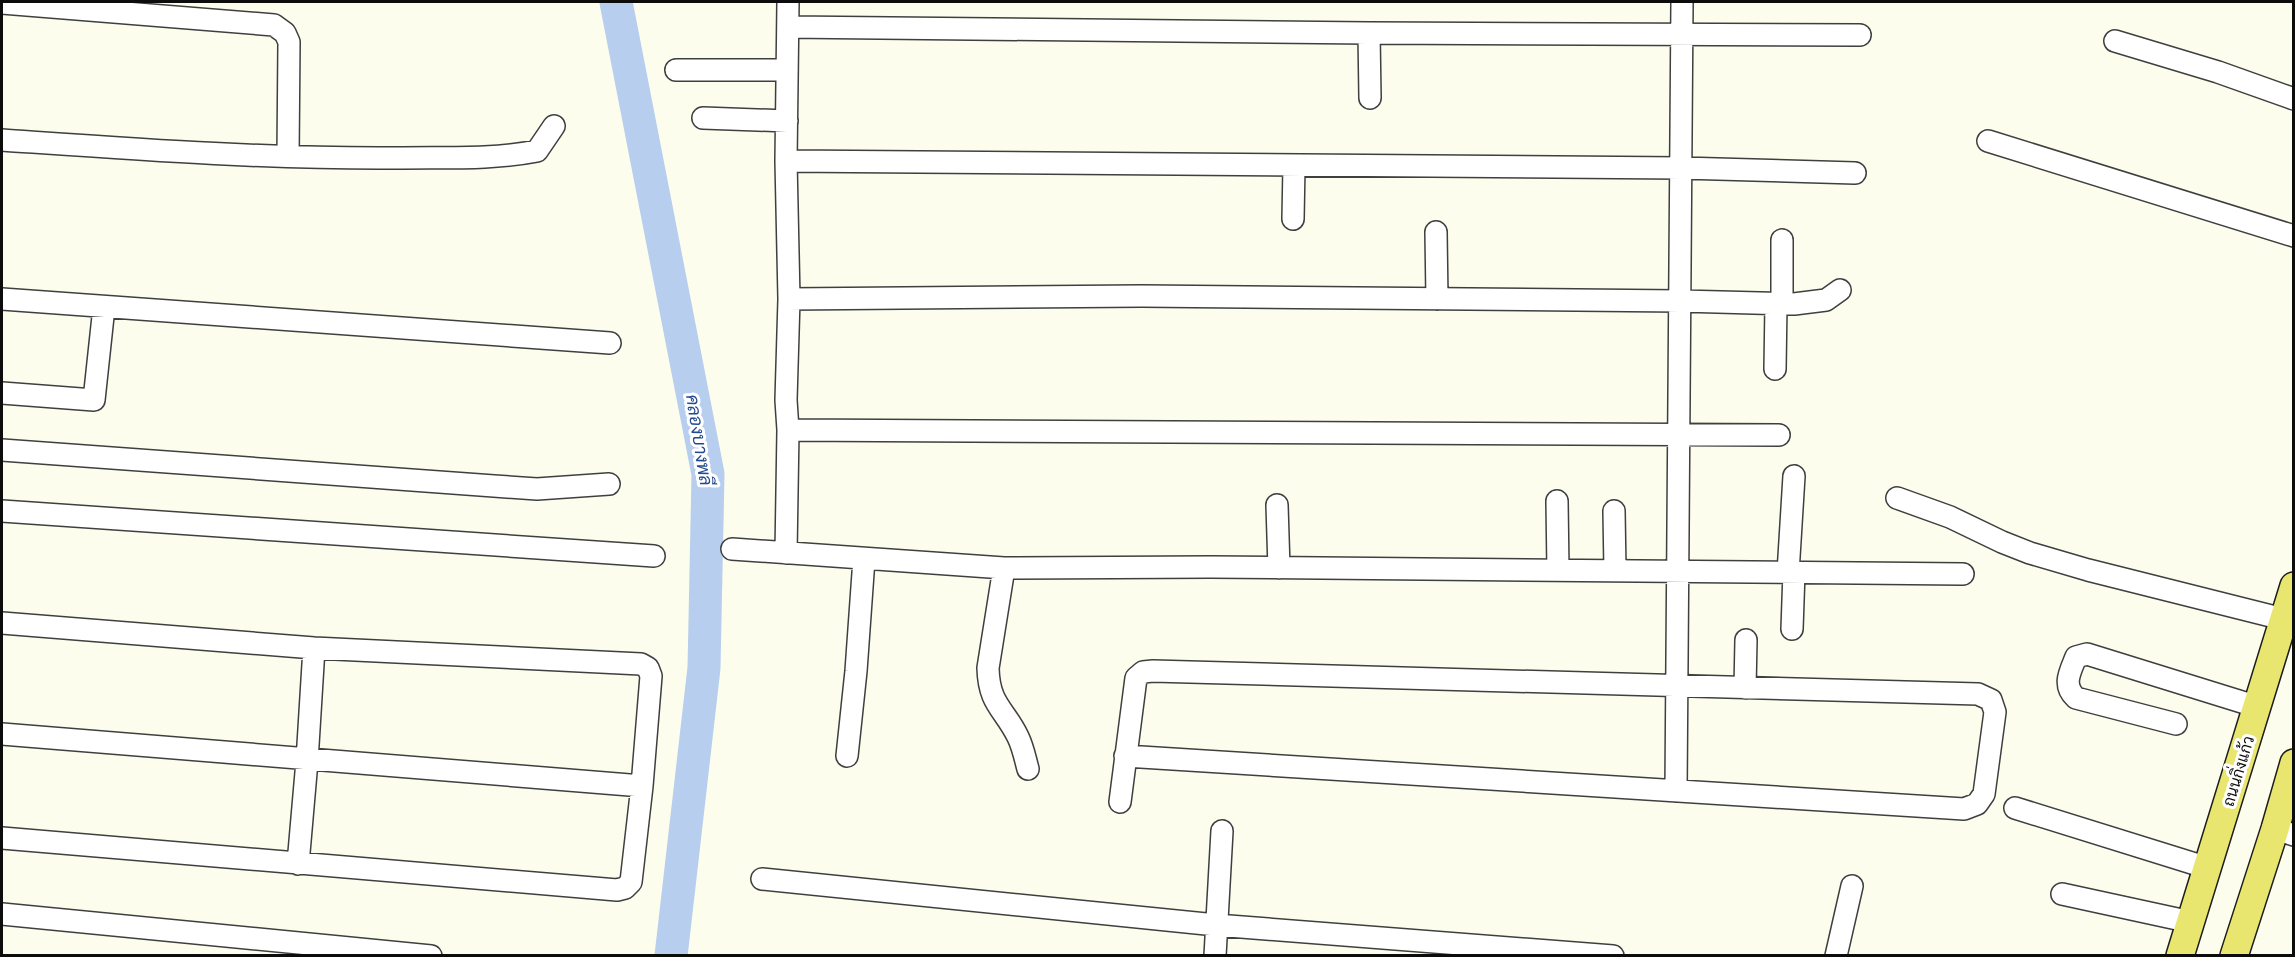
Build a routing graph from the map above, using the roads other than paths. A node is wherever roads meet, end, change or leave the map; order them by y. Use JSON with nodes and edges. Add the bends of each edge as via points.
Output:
{"nodes":[{"id":1,"x":788,"y":2,"type":"edge"},
{"id":2,"x":1683,"y":2,"type":"edge"},
{"id":3,"x":2,"y":3,"type":"edge"},
{"id":4,"x":788,"y":27,"type":"junction"},
{"id":5,"x":1369,"y":33,"type":"junction"},
{"id":6,"x":1682,"y":34,"type":"junction"},
{"id":7,"x":1860,"y":35,"type":"dead end"},
{"id":8,"x":2115,"y":41,"type":"dead end"},
{"id":9,"x":676,"y":70,"type":"dead end"},
{"id":10,"x":787,"y":70,"type":"junction"},
{"id":11,"x":1370,"y":98,"type":"dead end"},
{"id":12,"x":2294,"y":99,"type":"edge"},
{"id":13,"x":703,"y":118,"type":"dead end"},
{"id":14,"x":787,"y":122,"type":"junction"},
{"id":15,"x":554,"y":126,"type":"dead end"},
{"id":16,"x":2,"y":140,"type":"edge"},
{"id":17,"x":1988,"y":141,"type":"dead end"},
{"id":18,"x":288,"y":156,"type":"junction"},
{"id":19,"x":786,"y":160,"type":"junction"},
{"id":20,"x":1294,"y":166,"type":"junction"},
{"id":21,"x":1682,"y":168,"type":"junction"},
{"id":22,"x":1855,"y":173,"type":"dead end"},
{"id":23,"x":1293,"y":219,"type":"dead end"},
{"id":24,"x":1436,"y":232,"type":"dead end"},
{"id":25,"x":2294,"y":236,"type":"edge"},
{"id":26,"x":1782,"y":240,"type":"dead end"},
{"id":27,"x":1840,"y":290,"type":"dead end"},
{"id":28,"x":1437,"y":298,"type":"junction"},
{"id":29,"x":2,"y":299,"type":"edge"},
{"id":30,"x":789,"y":299,"type":"junction"},
{"id":31,"x":1681,"y":301,"type":"junction"},
{"id":32,"x":1779,"y":304,"type":"junction"},
{"id":33,"x":104,"y":307,"type":"junction"},
{"id":34,"x":610,"y":343,"type":"dead end"},
{"id":35,"x":1775,"y":369,"type":"dead end"},
{"id":36,"x":2,"y":393,"type":"edge"},
{"id":37,"x":788,"y":430,"type":"junction"},
{"id":38,"x":1680,"y":435,"type":"junction"},
{"id":39,"x":1779,"y":435,"type":"dead end"},
{"id":40,"x":2,"y":450,"type":"edge"},
{"id":41,"x":1794,"y":476,"type":"dead end"},
{"id":42,"x":609,"y":484,"type":"dead end"},
{"id":43,"x":1897,"y":498,"type":"dead end"},
{"id":44,"x":1557,"y":501,"type":"dead end"},
{"id":45,"x":1277,"y":505,"type":"dead end"},
{"id":46,"x":2,"y":511,"type":"edge"},
{"id":47,"x":1614,"y":511,"type":"dead end"},
{"id":48,"x":732,"y":549,"type":"dead end"},
{"id":49,"x":786,"y":553,"type":"junction"},
{"id":50,"x":654,"y":556,"type":"dead end"},
{"id":51,"x":864,"y":559,"type":"junction"},
{"id":52,"x":1004,"y":568,"type":"junction"},
{"id":53,"x":1279,"y":568,"type":"junction"},
{"id":54,"x":1558,"y":570,"type":"junction"},
{"id":55,"x":1616,"y":571,"type":"junction"},
{"id":56,"x":1679,"y":572,"type":"junction"},
{"id":57,"x":1791,"y":572,"type":"junction"},
{"id":58,"x":1963,"y":574,"type":"dead end"},
{"id":59,"x":2294,"y":586,"type":"edge"},
{"id":60,"x":2283,"y":619,"type":"junction"},
{"id":61,"x":2,"y":623,"type":"edge"},
{"id":62,"x":1792,"y":629,"type":"dead end"},
{"id":63,"x":1746,"y":640,"type":"dead end"},
{"id":64,"x":314,"y":648,"type":"junction"},
{"id":65,"x":1677,"y":686,"type":"junction"},
{"id":66,"x":1745,"y":688,"type":"junction"},
{"id":67,"x":2258,"y":706,"type":"junction"},
{"id":68,"x":2176,"y":724,"type":"dead end"},
{"id":69,"x":2,"y":734,"type":"edge"},
{"id":70,"x":847,"y":756,"type":"dead end"},
{"id":71,"x":1125,"y":756,"type":"junction"},
{"id":72,"x":307,"y":761,"type":"junction"},
{"id":73,"x":2294,"y":763,"type":"edge"},
{"id":74,"x":1028,"y":769,"type":"dead end"},
{"id":75,"x":642,"y":786,"type":"junction"},
{"id":76,"x":1676,"y":791,"type":"junction"},
{"id":77,"x":1120,"y":802,"type":"dead end"},
{"id":78,"x":2015,"y":808,"type":"dead end"},
{"id":79,"x":1222,"y":831,"type":"dead end"},
{"id":80,"x":2284,"y":832,"type":"edge"},
{"id":81,"x":2,"y":838,"type":"edge"},
{"id":82,"x":298,"y":864,"type":"junction"},
{"id":83,"x":2208,"y":868,"type":"junction"},
{"id":84,"x":762,"y":879,"type":"dead end"},
{"id":85,"x":1852,"y":886,"type":"dead end"},
{"id":86,"x":2062,"y":894,"type":"dead end"},
{"id":87,"x":2,"y":914,"type":"edge"},
{"id":88,"x":2191,"y":922,"type":"junction"},
{"id":89,"x":1216,"y":925,"type":"junction"},
{"id":90,"x":1527,"y":952,"type":"edge"},
{"id":91,"x":431,"y":956,"type":"edge"},
{"id":92,"x":1215,"y":956,"type":"edge"},
{"id":93,"x":1613,"y":956,"type":"edge"},
{"id":94,"x":1836,"y":956,"type":"edge"},
{"id":95,"x":2180,"y":956,"type":"edge"},
{"id":96,"x":2234,"y":956,"type":"edge"}],
"edges":[{"from":1,"to":4,"type":"street"},
{"from":2,"to":6,"type":"street"},
{"from":3,"to":18,"type":"street","via":[[274,26],[285,33],[289,42]]},
{"from":4,"to":5,"type":"street"},
{"from":4,"to":10,"type":"street"},
{"from":5,"to":6,"type":"street"},
{"from":5,"to":11,"type":"street"},
{"from":6,"to":7,"type":"street"},
{"from":6,"to":21,"type":"street"},
{"from":8,"to":12,"type":"street"},
{"from":9,"to":10,"type":"street"},
{"from":10,"to":14,"type":"street"},
{"from":13,"to":14,"type":"street"},
{"from":14,"to":19,"type":"street"},
{"from":15,"to":18,"type":"street","via":[[537,151],[508,157]]},
{"from":16,"to":18,"type":"street"},
{"from":17,"to":25,"type":"street"},
{"from":19,"to":20,"type":"street"},
{"from":19,"to":30,"type":"street"},
{"from":20,"to":21,"type":"street"},
{"from":20,"to":23,"type":"street"},
{"from":21,"to":22,"type":"street"},
{"from":21,"to":31,"type":"street"},
{"from":24,"to":28,"type":"street"},
{"from":26,"to":32,"type":"street"},
{"from":27,"to":32,"type":"street","via":[[1826,300]]},
{"from":28,"to":30,"type":"street"},
{"from":28,"to":31,"type":"street"},
{"from":29,"to":33,"type":"street"},
{"from":30,"to":37,"type":"street"},
{"from":31,"to":32,"type":"street"},
{"from":31,"to":38,"type":"street"},
{"from":32,"to":35,"type":"street"},
{"from":33,"to":34,"type":"street"},
{"from":33,"to":36,"type":"street","via":[[94,400]]},
{"from":37,"to":38,"type":"street"},
{"from":37,"to":49,"type":"street"},
{"from":38,"to":39,"type":"street"},
{"from":38,"to":56,"type":"street"},
{"from":40,"to":42,"type":"street","via":[[537,489]]},
{"from":41,"to":57,"type":"street"},
{"from":43,"to":60,"type":"street","via":[[2030,553]]},
{"from":44,"to":54,"type":"street"},
{"from":45,"to":53,"type":"street"},
{"from":46,"to":50,"type":"street"},
{"from":47,"to":55,"type":"street"},
{"from":48,"to":49,"type":"street"},
{"from":49,"to":51,"type":"street"},
{"from":51,"to":52,"type":"street"},
{"from":51,"to":70,"type":"street"},
{"from":52,"to":53,"type":"street"},
{"from":52,"to":74,"type":"street","via":[[988,668],[989,685],[991,695],[1018,737]]},
{"from":53,"to":54,"type":"street"},
{"from":54,"to":55,"type":"street"},
{"from":55,"to":56,"type":"street"},
{"from":56,"to":57,"type":"street"},
{"from":56,"to":65,"type":"street"},
{"from":57,"to":58,"type":"street"},
{"from":57,"to":62,"type":"street"},
{"from":59,"to":60,"type":"main road","name":"ถนนกิ่งแก้ว"},
{"from":60,"to":67,"type":"main road","name":"ถนนกิ่งแก้ว"},
{"from":61,"to":64,"type":"street"},
{"from":63,"to":66,"type":"street"},
{"from":64,"to":72,"type":"street"},
{"from":64,"to":75,"type":"street","via":[[640,664],[651,675]]},
{"from":65,"to":66,"type":"street"},
{"from":65,"to":71,"type":"street","via":[[1143,672],[1136,678]]},
{"from":65,"to":76,"type":"street"},
{"from":66,"to":76,"type":"street","via":[[1978,694],[1991,700],[1995,712],[1984,794],[1977,804],[1964,809]]},
{"from":67,"to":68,"type":"street","via":[[2087,654],[2076,657],[2067,680],[2069,692],[2076,698]]},
{"from":67,"to":83,"type":"main road","name":"ถนนกิ่งแก้ว"},
{"from":69,"to":72,"type":"street"},
{"from":71,"to":76,"type":"street"},
{"from":71,"to":77,"type":"street"},
{"from":72,"to":75,"type":"street"},
{"from":72,"to":82,"type":"street"},
{"from":73,"to":80,"type":"main road"},
{"from":75,"to":82,"type":"street","via":[[630,882],[617,890]]},
{"from":78,"to":83,"type":"street"},
{"from":79,"to":89,"type":"street"},
{"from":80,"to":96,"type":"main road"},
{"from":81,"to":82,"type":"street"},
{"from":83,"to":88,"type":"main road","name":"ถนนกิ่งแก้ว"},
{"from":84,"to":89,"type":"street"},
{"from":85,"to":94,"type":"street"},
{"from":86,"to":88,"type":"street"},
{"from":87,"to":91,"type":"street"},
{"from":88,"to":95,"type":"main road","name":"ถนนกิ่งแก้ว"},
{"from":89,"to":90,"type":"street"},
{"from":89,"to":92,"type":"street"},
{"from":90,"to":93,"type":"street"}]}
